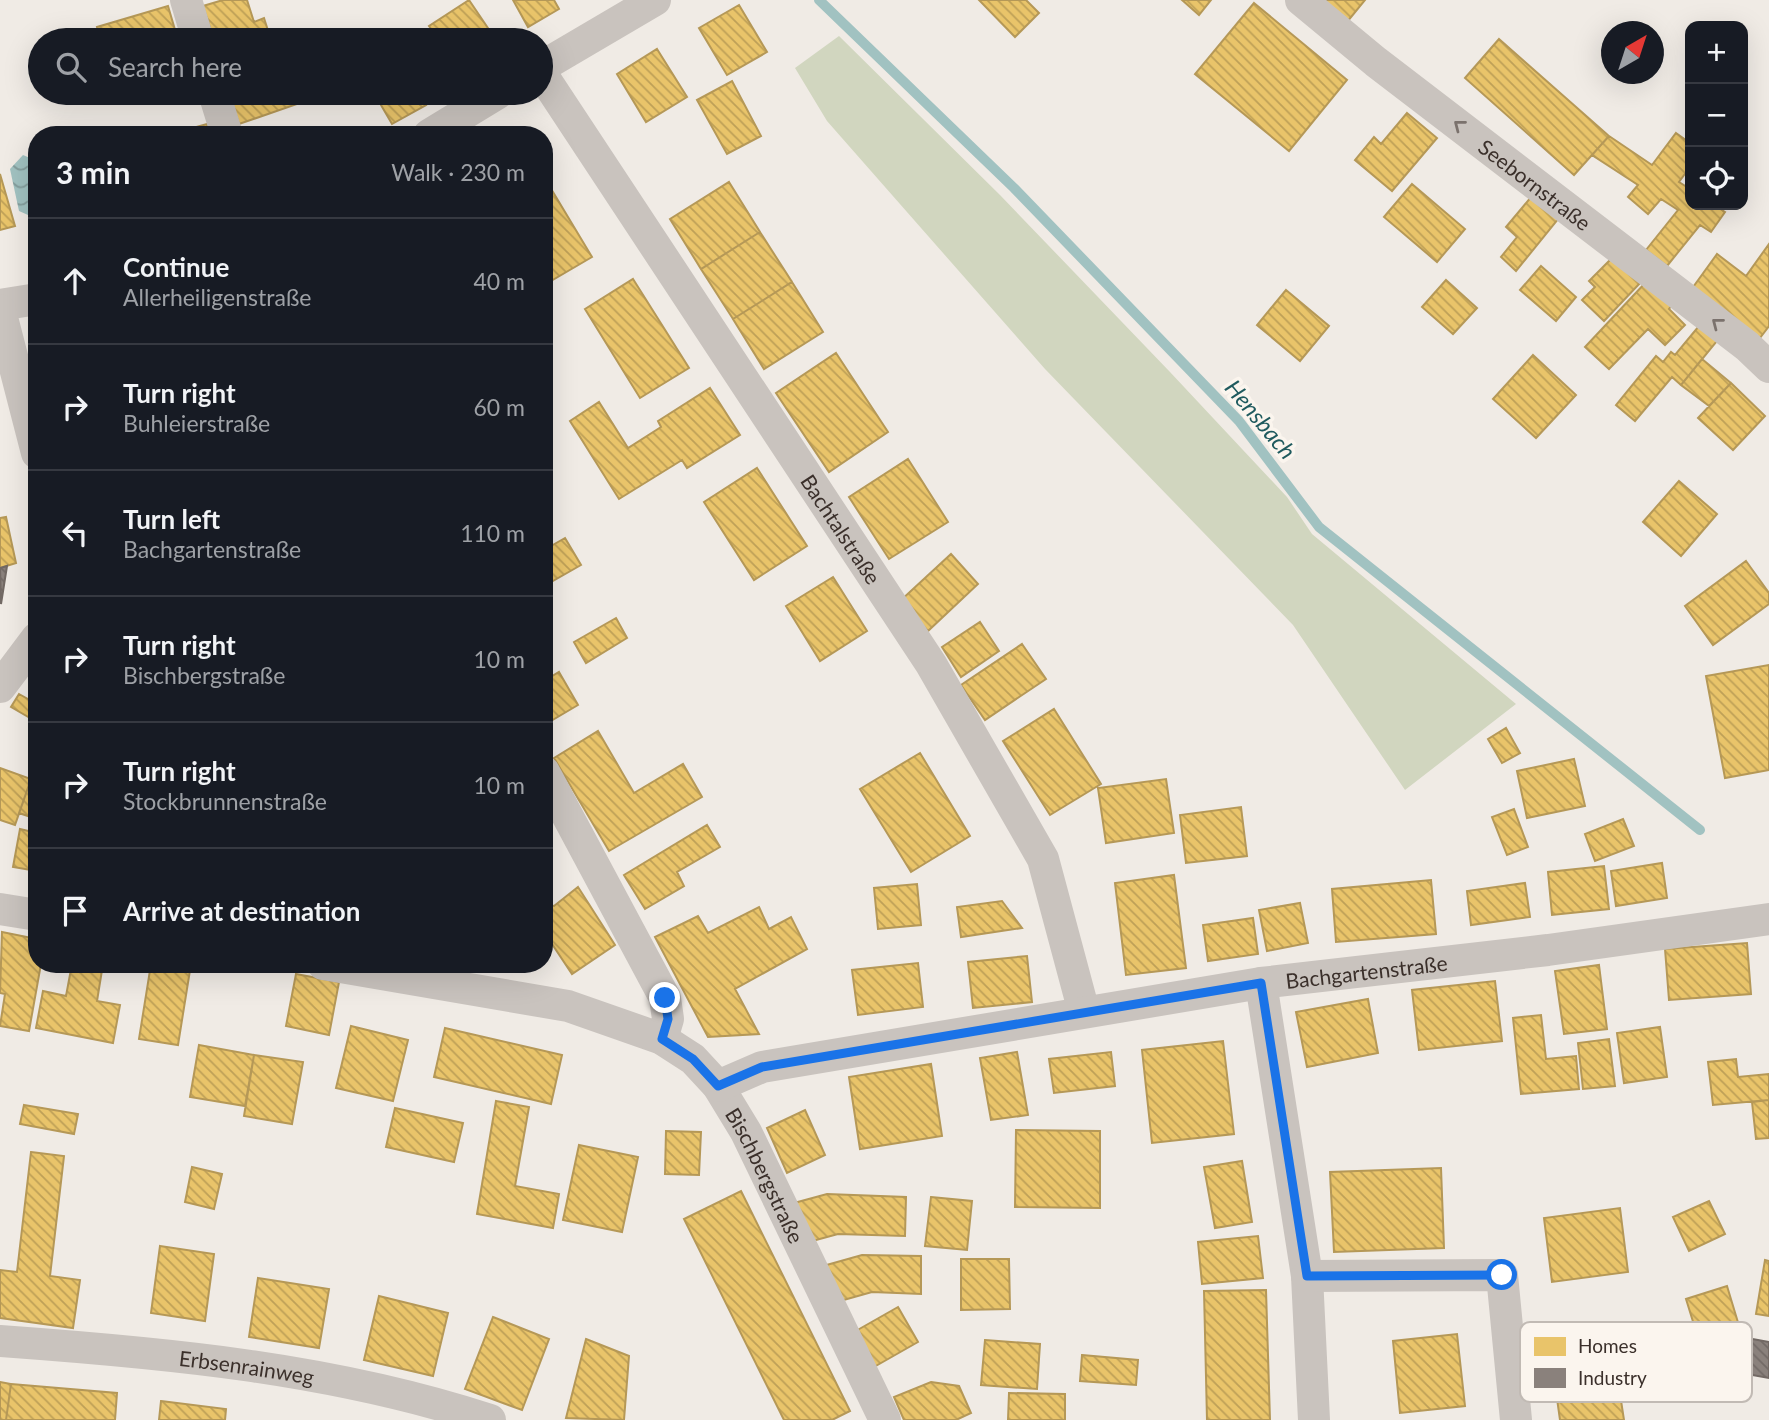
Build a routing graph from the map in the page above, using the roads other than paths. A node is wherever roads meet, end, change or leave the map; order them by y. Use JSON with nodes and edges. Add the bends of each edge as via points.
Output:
{"nodes":[{"id":1,"x":186,"y":0,"type":"edge"},
{"id":2,"x":655,"y":0,"type":"edge"},
{"id":3,"x":1301,"y":0,"type":"edge"},
{"id":4,"x":194,"y":28,"type":"edge"},
{"id":5,"x":553,"y":60,"type":"edge"},
{"id":6,"x":553,"y":91,"type":"edge"},
{"id":7,"x":218,"y":105,"type":"edge"},
{"id":8,"x":478,"y":105,"type":"edge"},
{"id":9,"x":224,"y":126,"type":"edge"},
{"id":10,"x":444,"y":126,"type":"edge"},
{"id":11,"x":28,"y":301,"type":"edge"},
{"id":12,"x":0,"y":307,"type":"edge"},
{"id":13,"x":1769,"y":367,"type":"edge"},
{"id":14,"x":28,"y":417,"type":"edge"},
{"id":15,"x":28,"y":650,"type":"edge"},
{"id":16,"x":0,"y":687,"type":"edge"},
{"id":17,"x":553,"y":789,"type":"edge"},
{"id":18,"x":0,"y":909,"type":"edge"},
{"id":19,"x":28,"y":914,"type":"edge"},
{"id":20,"x":1769,"y":919,"type":"edge"},
{"id":21,"x":376,"y":973,"type":"edge"},
{"id":22,"x":1261,"y":983,"type":"junction"},
{"id":23,"x":1084,"y":1012,"type":"junction"},
{"id":24,"x":662,"y":1039,"type":"junction"},
{"id":25,"x":718,"y":1086,"type":"junction"},
{"id":26,"x":1307,"y":1276,"type":"junction"},
{"id":27,"x":0,"y":1341,"type":"edge"},
{"id":28,"x":490,"y":1420,"type":"edge"},
{"id":29,"x":885,"y":1420,"type":"edge"},
{"id":30,"x":1314,"y":1420,"type":"edge"},
{"id":31,"x":1516,"y":1420,"type":"edge"}],
"edges":[{"from":1,"to":4,"type":"street"},
{"from":2,"to":5,"type":"street"},
{"from":13,"to":3,"type":"street","name":"Seebornstraße","one_way":true},
{"from":6,"to":23,"type":"street","name":"Bachtalstraße","via":[[931,664],[1043,859]]},
{"from":7,"to":9,"type":"street"},
{"from":8,"to":10,"type":"street"},
{"from":11,"to":12,"type":"street"},
{"from":12,"to":14,"type":"street"},
{"from":15,"to":16,"type":"street"},
{"from":17,"to":24,"type":"street","via":[[665,998],[668,1019]]},
{"from":18,"to":19,"type":"street"},
{"from":20,"to":22,"type":"street","name":"Bachgartenstraße"},
{"from":21,"to":24,"type":"street","name":"Bischbergstraße","via":[[568,1006]]},
{"from":22,"to":23,"type":"street","name":"Bachgartenstraße"},
{"from":22,"to":26,"type":"street"},
{"from":23,"to":25,"type":"street","name":"Bachgartenstraße","via":[[762,1067]]},
{"from":24,"to":25,"type":"street","name":"Bischbergstraße","via":[[693,1059]]},
{"from":25,"to":29,"type":"street","name":"Bischbergstraße","via":[[746,1132]]},
{"from":26,"to":30,"type":"street"},
{"from":26,"to":31,"type":"street","via":[[1502,1275]]},
{"from":27,"to":28,"type":"street","name":"Erbsenrainweg","via":[[254,1364],[359,1385]]}]}
